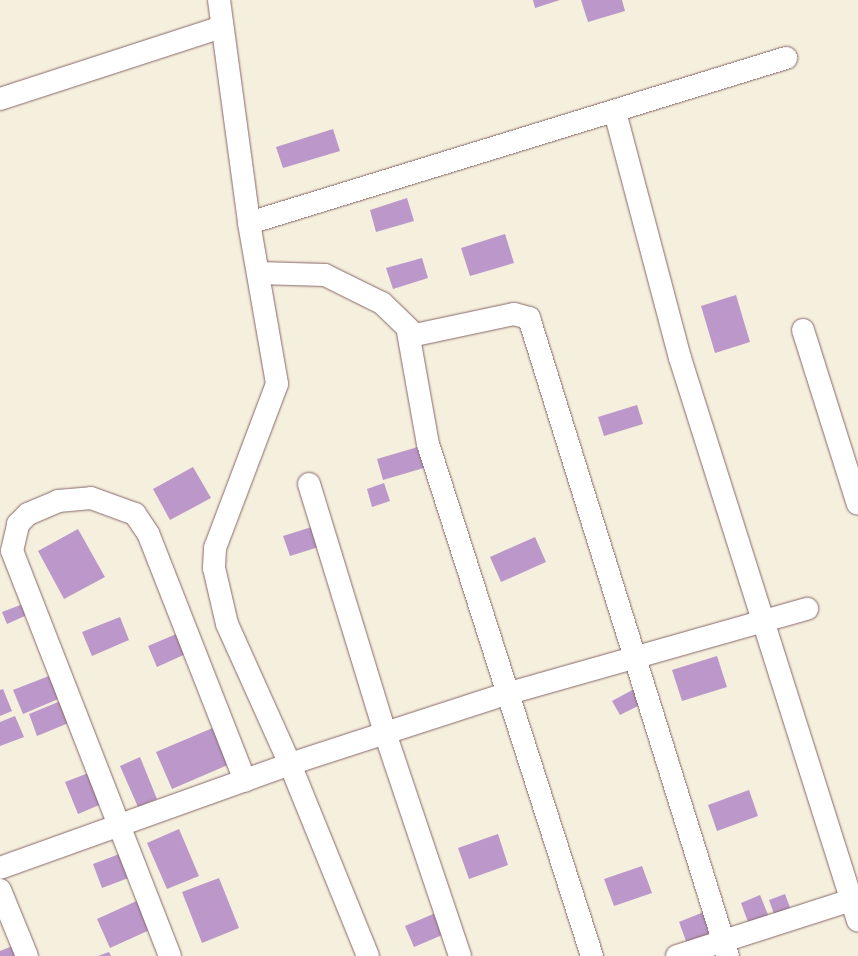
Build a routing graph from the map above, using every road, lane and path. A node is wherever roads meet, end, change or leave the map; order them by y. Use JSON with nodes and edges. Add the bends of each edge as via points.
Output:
{"nodes":[{"id":1,"x":219,"y":0,"type":"edge"},
{"id":2,"x":222,"y":26,"type":"junction"},
{"id":3,"x":786,"y":58,"type":"dead end"},
{"id":4,"x":0,"y":99,"type":"edge"},
{"id":5,"x":615,"y":112,"type":"junction"},
{"id":6,"x":248,"y":223,"type":"junction"},
{"id":7,"x":258,"y":273,"type":"junction"},
{"id":8,"x":803,"y":330,"type":"dead end"},
{"id":9,"x":408,"y":332,"type":"junction"},
{"id":10,"x":309,"y":484,"type":"dead end"},
{"id":11,"x":858,"y":504,"type":"edge"},
{"id":12,"x":6,"y":550,"type":"edge"},
{"id":13,"x":807,"y":609,"type":"dead end"},
{"id":14,"x":761,"y":622,"type":"junction"},
{"id":15,"x":635,"y":661,"type":"junction"},
{"id":16,"x":506,"y":694,"type":"junction"},
{"id":17,"x":386,"y":736,"type":"junction"},
{"id":18,"x":290,"y":764,"type":"junction"},
{"id":19,"x":245,"y":781,"type":"junction"},
{"id":20,"x":120,"y":826,"type":"junction"},
{"id":21,"x":0,"y":868,"type":"edge"},
{"id":22,"x":0,"y":890,"type":"edge"},
{"id":23,"x":855,"y":899,"type":"edge"},
{"id":24,"x":858,"y":921,"type":"edge"},
{"id":25,"x":726,"y":949,"type":"edge"},
{"id":26,"x":27,"y":956,"type":"edge"},
{"id":27,"x":170,"y":956,"type":"edge"},
{"id":28,"x":368,"y":956,"type":"edge"},
{"id":29,"x":460,"y":956,"type":"edge"},
{"id":30,"x":592,"y":956,"type":"edge"},
{"id":31,"x":677,"y":956,"type":"edge"}],
"edges":[{"from":1,"to":2,"type":"street"},
{"from":2,"to":4,"type":"street"},
{"from":2,"to":6,"type":"street"},
{"from":3,"to":5,"type":"street"},
{"from":5,"to":6,"type":"street"},
{"from":5,"to":14,"type":"street","via":[[680,358]]},
{"from":6,"to":7,"type":"street"},
{"from":7,"to":9,"type":"street","via":[[325,275],[390,309]]},
{"from":7,"to":18,"type":"street","via":[[278,384],[215,548],[214,568],[227,624]]},
{"from":8,"to":11,"type":"street"},
{"from":9,"to":15,"type":"street","via":[[428,335],[514,314],[528,318]]},
{"from":9,"to":16,"type":"street","via":[[428,444]]},
{"from":10,"to":17,"type":"street"},
{"from":12,"to":19,"type":"street","via":[[18,524],[28,514],[58,501],[91,498],[135,514],[148,533]]},
{"from":12,"to":20,"type":"street"},
{"from":13,"to":14,"type":"street"},
{"from":14,"to":15,"type":"street"},
{"from":14,"to":23,"type":"street"},
{"from":15,"to":16,"type":"street"},
{"from":15,"to":25,"type":"street"},
{"from":16,"to":17,"type":"street"},
{"from":16,"to":30,"type":"street"},
{"from":17,"to":18,"type":"street"},
{"from":17,"to":29,"type":"street"},
{"from":18,"to":19,"type":"street"},
{"from":18,"to":28,"type":"street"},
{"from":19,"to":20,"type":"street"},
{"from":20,"to":21,"type":"street"},
{"from":20,"to":27,"type":"street"},
{"from":22,"to":26,"type":"street"},
{"from":23,"to":24,"type":"street"},
{"from":23,"to":25,"type":"street"},
{"from":25,"to":31,"type":"street"}]}
